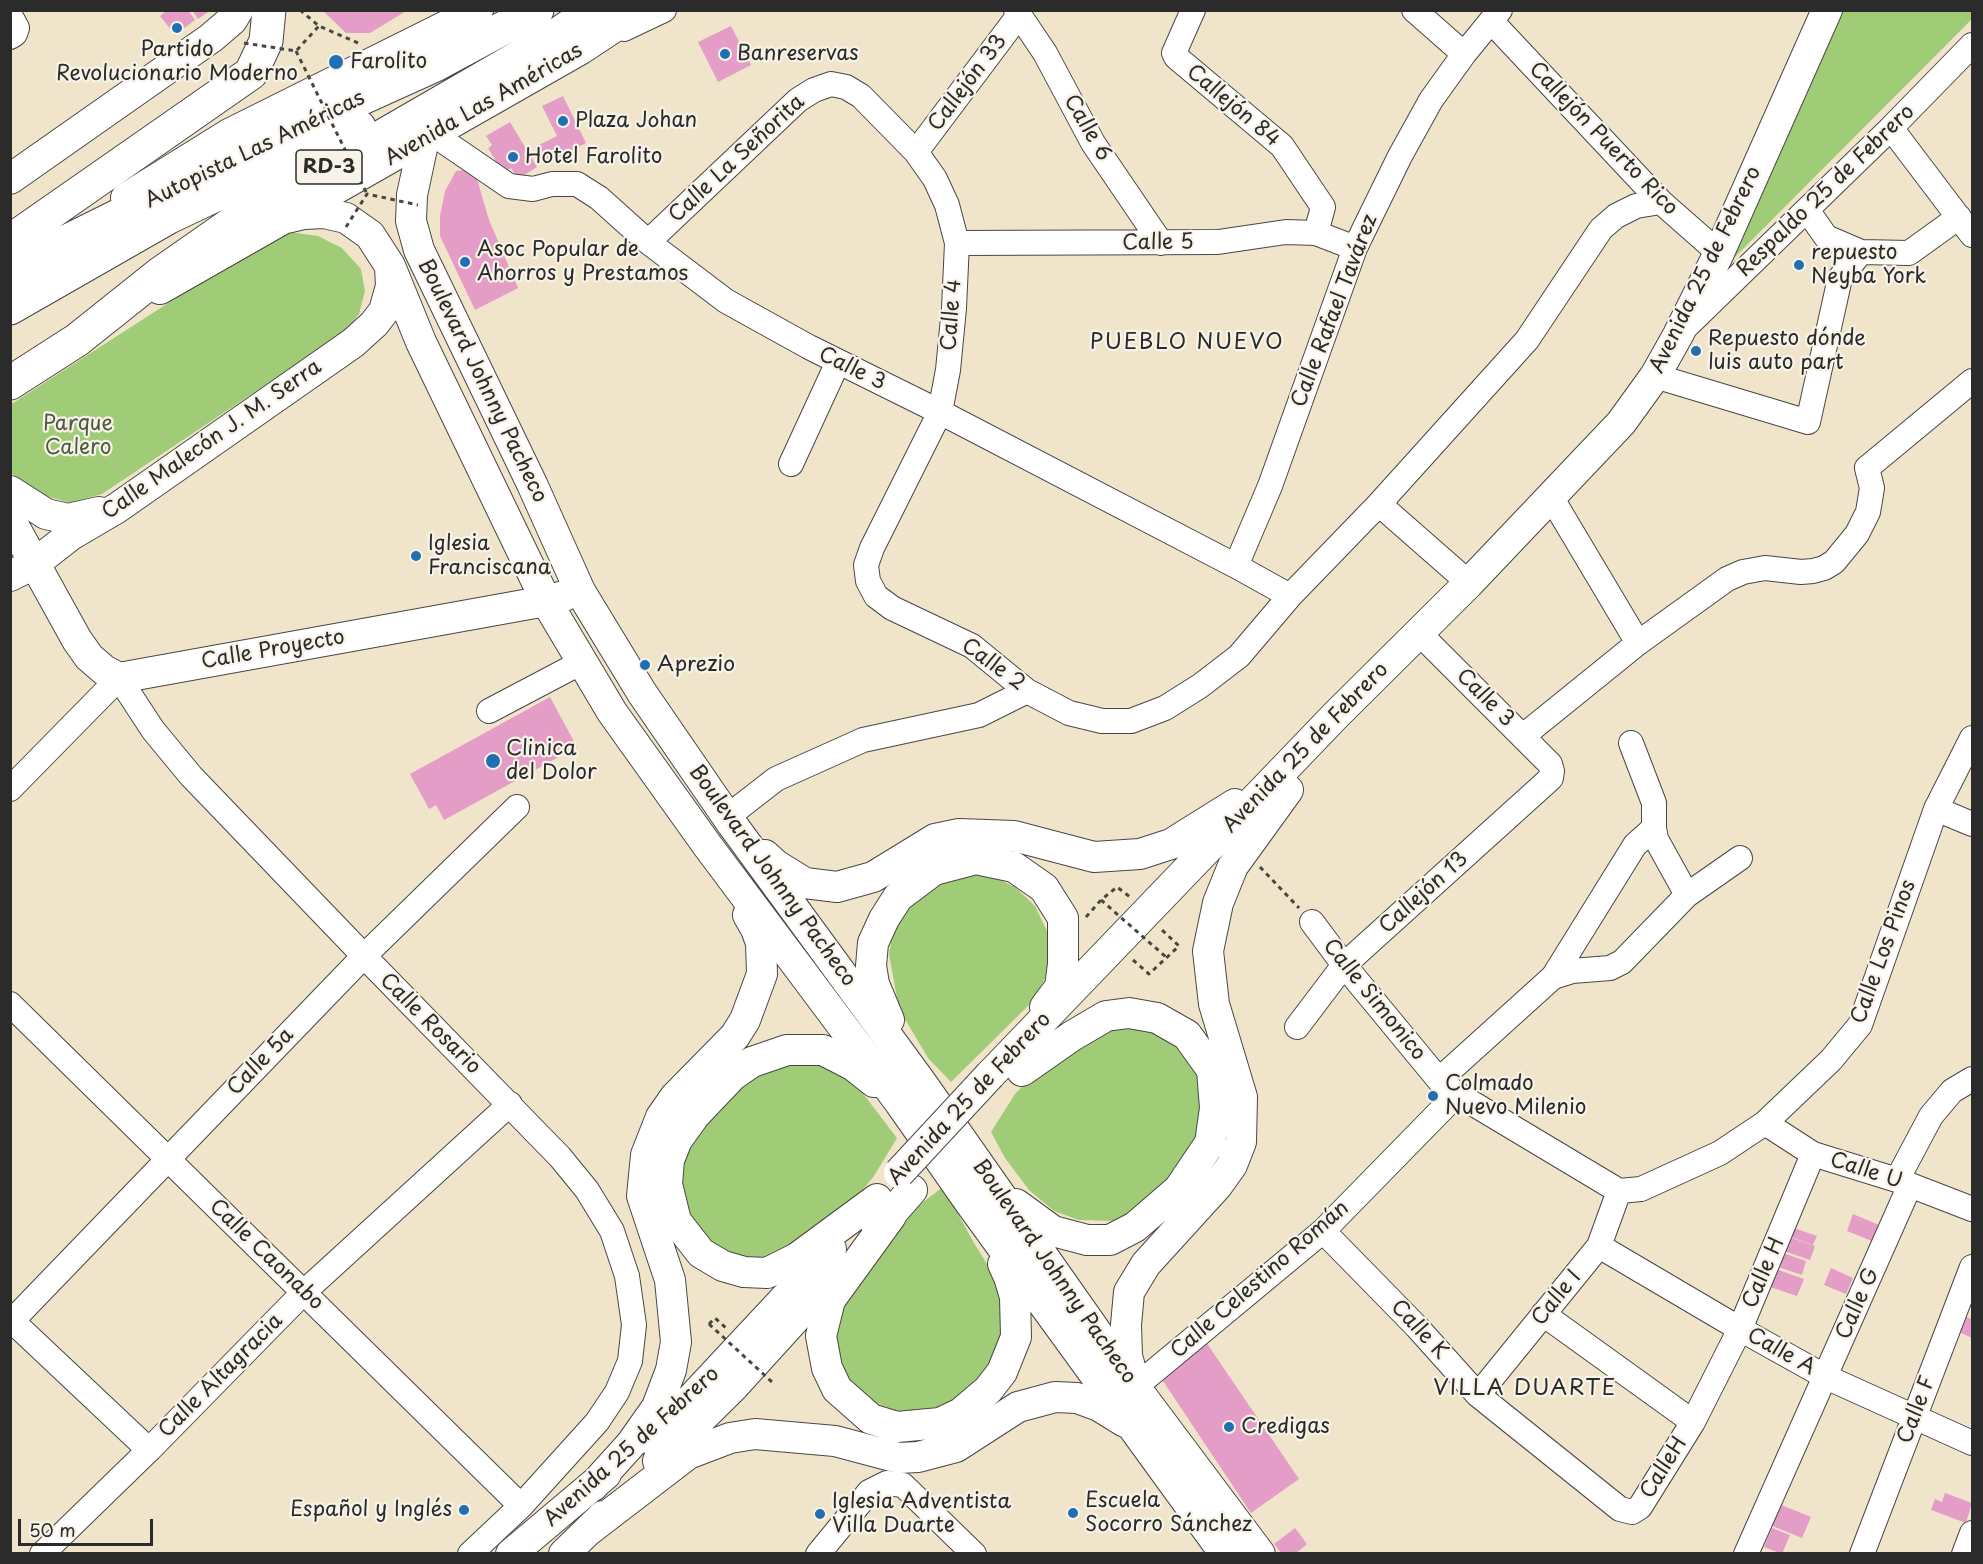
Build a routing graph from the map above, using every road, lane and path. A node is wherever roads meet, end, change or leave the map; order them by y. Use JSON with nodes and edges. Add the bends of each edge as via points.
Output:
{"nodes":[{"id":1,"x":238,"y":10,"type":"edge"},
{"id":2,"x":269,"y":10,"type":"edge"},
{"id":3,"x":300,"y":10,"type":"edge"},
{"id":4,"x":477,"y":10,"type":"edge"},
{"id":5,"x":537,"y":10,"type":"edge"},
{"id":6,"x":574,"y":10,"type":"edge"},
{"id":7,"x":593,"y":10,"type":"edge"},
{"id":8,"x":640,"y":10,"type":"edge"},
{"id":9,"x":664,"y":10,"type":"edge"},
{"id":10,"x":1193,"y":10,"type":"edge"},
{"id":11,"x":1414,"y":10,"type":"edge"},
{"id":12,"x":1827,"y":10,"type":"edge"},
{"id":13,"x":1018,"y":13,"type":"edge"},
{"id":14,"x":10,"y":15,"type":"edge"},
{"id":15,"x":1496,"y":16,"type":"edge"},
{"id":16,"x":319,"y":26,"type":"junction"},
{"id":17,"x":10,"y":38,"type":"edge"},
{"id":18,"x":244,"y":43,"type":"dead end"},
{"id":19,"x":1972,"y":45,"type":"edge"},
{"id":20,"x":581,"y":49,"type":"junction"},
{"id":21,"x":296,"y":51,"type":"junction"},
{"id":22,"x":1464,"y":54,"type":"junction"},
{"id":23,"x":387,"y":55,"type":"junction"},
{"id":24,"x":831,"y":84,"type":"joint"},
{"id":25,"x":1891,"y":128,"type":"junction"},
{"id":26,"x":429,"y":136,"type":"junction"},
{"id":27,"x":916,"y":152,"type":"junction"},
{"id":28,"x":10,"y":178,"type":"edge"},
{"id":29,"x":368,"y":194,"type":"junction"},
{"id":30,"x":1661,"y":202,"type":"junction"},
{"id":31,"x":418,"y":205,"type":"dead end"},
{"id":32,"x":1807,"y":210,"type":"junction"},
{"id":33,"x":287,"y":218,"type":"junction"},
{"id":34,"x":1966,"y":226,"type":"edge"},
{"id":35,"x":346,"y":227,"type":"dead end"},
{"id":36,"x":1316,"y":233,"type":"junction"},
{"id":37,"x":648,"y":242,"type":"junction"},
{"id":38,"x":957,"y":243,"type":"junction"},
{"id":39,"x":1161,"y":243,"type":"junction"},
{"id":40,"x":1355,"y":248,"type":"junction"},
{"id":41,"x":1861,"y":252,"type":"junction"},
{"id":42,"x":1719,"y":253,"type":"junction"},
{"id":43,"x":19,"y":256,"type":"edge"},
{"id":44,"x":390,"y":266,"type":"junction"},
{"id":45,"x":10,"y":308,"type":"edge"},
{"id":46,"x":1678,"y":336,"type":"junction"},
{"id":47,"x":77,"y":340,"type":"junction"},
{"id":48,"x":421,"y":342,"type":"junction"},
{"id":49,"x":353,"y":344,"type":"junction"},
{"id":50,"x":838,"y":362,"type":"junction"},
{"id":51,"x":1655,"y":376,"type":"junction"},
{"id":52,"x":1972,"y":381,"type":"edge"},
{"id":53,"x":10,"y":383,"type":"edge"},
{"id":54,"x":940,"y":412,"type":"junction"},
{"id":55,"x":791,"y":464,"type":"dead end"},
{"id":56,"x":10,"y":491,"type":"edge"},
{"id":57,"x":1551,"y":497,"type":"junction"},
{"id":58,"x":1379,"y":504,"type":"junction"},
{"id":59,"x":117,"y":508,"type":"junction"},
{"id":60,"x":18,"y":550,"type":"edge"},
{"id":61,"x":1236,"y":566,"type":"junction"},
{"id":62,"x":868,"y":581,"type":"joint"},
{"id":63,"x":1468,"y":584,"type":"junction"},
{"id":64,"x":580,"y":591,"type":"junction"},
{"id":65,"x":1290,"y":596,"type":"junction"},
{"id":66,"x":546,"y":601,"type":"junction"},
{"id":67,"x":1419,"y":633,"type":"junction"},
{"id":68,"x":1638,"y":643,"type":"junction"},
{"id":69,"x":582,"y":662,"type":"junction"},
{"id":70,"x":119,"y":678,"type":"junction"},
{"id":71,"x":1027,"y":691,"type":"junction"},
{"id":72,"x":489,"y":711,"type":"dead end"},
{"id":73,"x":1523,"y":736,"type":"junction"},
{"id":74,"x":1972,"y":738,"type":"edge"},
{"id":75,"x":1631,"y":743,"type":"dead end"},
{"id":76,"x":1550,"y":764,"type":"joint"},
{"id":77,"x":1282,"y":784,"type":"junction"},
{"id":78,"x":10,"y":789,"type":"edge"},
{"id":79,"x":517,"y":807,"type":"dead end"},
{"id":80,"x":1936,"y":809,"type":"junction"},
{"id":81,"x":730,"y":820,"type":"junction"},
{"id":82,"x":1972,"y":824,"type":"edge"},
{"id":83,"x":1654,"y":828,"type":"junction"},
{"id":84,"x":707,"y":845,"type":"junction"},
{"id":85,"x":1243,"y":853,"type":"junction"},
{"id":86,"x":1740,"y":858,"type":"dead end"},
{"id":87,"x":1688,"y":895,"type":"junction"},
{"id":88,"x":1101,"y":900,"type":"junction"},
{"id":89,"x":1085,"y":919,"type":"dead end"},
{"id":90,"x":1154,"y":919,"type":"junction"},
{"id":91,"x":1312,"y":922,"type":"joint"},
{"id":92,"x":364,"y":956,"type":"junction"},
{"id":93,"x":1130,"y":957,"type":"junction"},
{"id":94,"x":1166,"y":957,"type":"junction"},
{"id":95,"x":1344,"y":965,"type":"junction"},
{"id":96,"x":1553,"y":977,"type":"junction"},
{"id":97,"x":10,"y":1004,"type":"edge"},
{"id":98,"x":1296,"y":1027,"type":"dead end"},
{"id":99,"x":1006,"y":1074,"type":"junction"},
{"id":100,"x":1972,"y":1079,"type":"edge"},
{"id":101,"x":921,"y":1082,"type":"junction"},
{"id":102,"x":1448,"y":1087,"type":"junction"},
{"id":103,"x":900,"y":1103,"type":"junction"},
{"id":104,"x":510,"y":1104,"type":"junction"},
{"id":105,"x":1765,"y":1123,"type":"junction"},
{"id":106,"x":1813,"y":1154,"type":"junction"},
{"id":107,"x":167,"y":1159,"type":"junction"},
{"id":108,"x":1904,"y":1182,"type":"junction"},
{"id":109,"x":1619,"y":1191,"type":"junction"},
{"id":110,"x":982,"y":1194,"type":"junction"},
{"id":111,"x":884,"y":1207,"type":"junction"},
{"id":112,"x":1972,"y":1209,"type":"edge"},
{"id":113,"x":1323,"y":1231,"type":"junction"},
{"id":114,"x":1599,"y":1246,"type":"junction"},
{"id":115,"x":1972,"y":1267,"type":"edge"},
{"id":116,"x":304,"y":1292,"type":"junction"},
{"id":117,"x":1543,"y":1314,"type":"junction"},
{"id":118,"x":11,"y":1321,"type":"edge"},
{"id":119,"x":723,"y":1326,"type":"dead end"},
{"id":120,"x":1740,"y":1329,"type":"junction"},
{"id":121,"x":1826,"y":1377,"type":"junction"},
{"id":122,"x":772,"y":1382,"type":"dead end"},
{"id":123,"x":1135,"y":1387,"type":"junction"},
{"id":124,"x":1478,"y":1395,"type":"junction"},
{"id":125,"x":1914,"y":1417,"type":"junction"},
{"id":126,"x":1693,"y":1422,"type":"junction"},
{"id":127,"x":1134,"y":1429,"type":"junction"},
{"id":128,"x":1972,"y":1443,"type":"edge"},
{"id":129,"x":149,"y":1450,"type":"junction"},
{"id":130,"x":593,"y":1486,"type":"junction"},
{"id":131,"x":521,"y":1506,"type":"junction"},
{"id":132,"x":1632,"y":1512,"type":"joint"},
{"id":133,"x":589,"y":1530,"type":"junction"},
{"id":134,"x":1972,"y":1533,"type":"edge"},
{"id":135,"x":42,"y":1554,"type":"edge"},
{"id":136,"x":470,"y":1554,"type":"edge"},
{"id":137,"x":511,"y":1554,"type":"edge"},
{"id":138,"x":564,"y":1554,"type":"edge"},
{"id":139,"x":818,"y":1554,"type":"edge"},
{"id":140,"x":974,"y":1554,"type":"edge"},
{"id":141,"x":1225,"y":1554,"type":"edge"},
{"id":142,"x":1260,"y":1554,"type":"edge"},
{"id":143,"x":1746,"y":1554,"type":"edge"},
{"id":144,"x":1862,"y":1554,"type":"edge"},
{"id":145,"x":1964,"y":1554,"type":"edge"}],
"edges":[{"from":1,"to":28,"type":"main road","via":[[212,38]]},
{"from":2,"to":43,"type":"highway","via":[[266,42],[251,73]]},
{"from":3,"to":16,"type":"path"},
{"from":4,"to":23,"type":"main road"},
{"from":5,"to":43,"type":"highway","name":"Autopista Las Américas","number":"RD-3","via":[[435,65]]},
{"from":6,"to":45,"type":"highway","name":"Autopista Las Américas","number":"RD-3","via":[[499,56],[169,217]]},
{"from":7,"to":47,"type":"highway","name":"Autopista Las Américas","number":"RD-3","via":[[554,37],[234,222],[161,273]]},
{"from":8,"to":20,"type":"main road","name":"Avenida Las Américas"},
{"from":9,"to":20,"type":"street"},
{"from":10,"to":36,"type":"street","name":"Callejón 84","via":[[1174,53],[1176,57],[1282,146],[1323,207]]},
{"from":11,"to":22,"type":"street"},
{"from":12,"to":42,"type":"main road","name":"Avenida 25 de Febrero"},
{"from":13,"to":27,"type":"street","name":"Callejón 33"},
{"from":13,"to":39,"type":"street","name":"Calle 6","via":[[1045,53],[1093,143]]},
{"from":14,"to":17,"type":"street","via":[[16,28]]},
{"from":15,"to":22,"type":"street","name":"Calle Rafael Tavárez"},
{"from":15,"to":30,"type":"street","name":"Callejón Puerto Rico"},
{"from":16,"to":21,"type":"path","bridge":true},
{"from":16,"to":23,"type":"path"},
{"from":18,"to":21,"type":"path","bridge":true},
{"from":19,"to":25,"type":"street","name":"Respaldo 25 de Febrero"},
{"from":20,"to":26,"type":"main road","name":"Avenida Las Américas"},
{"from":21,"to":29,"type":"path","bridge":true},
{"from":22,"to":40,"type":"street","name":"Calle Rafael Tavárez","via":[[1431,100]]},
{"from":23,"to":43,"type":"main road","via":[[229,134],[115,204]]},
{"from":24,"to":27,"type":"street","name":"Calle 4","via":[[861,96]]},
{"from":24,"to":37,"type":"street","name":"Calle La Señorita","via":[[798,100]]},
{"from":25,"to":32,"type":"street","name":"Respaldo 25 de Febrero"},
{"from":25,"to":34,"type":"street"},
{"from":26,"to":33,"type":"main road","name":"Avenida Las Américas"},
{"from":26,"to":37,"type":"street","name":"Calle 3","via":[[509,186],[533,189],[577,184],[599,198]]},
{"from":26,"to":64,"type":"main road","name":"Boulevard Johnny Pacheco","via":[[412,195],[411,221],[419,250]]},
{"from":27,"to":38,"type":"street","name":"Calle 4","via":[[935,179]]},
{"from":29,"to":31,"type":"path","bridge":true},
{"from":29,"to":35,"type":"path","bridge":true},
{"from":30,"to":42,"type":"street","name":"Callejón Puerto Rico"},
{"from":30,"to":58,"type":"street","via":[[1636,206],[1601,229],[1527,340]]},
{"from":32,"to":41,"type":"street","via":[[1826,237]]},
{"from":32,"to":46,"type":"street","name":"Respaldo 25 de Febrero"},
{"from":33,"to":44,"type":"main road","name":"Boulevard Johnny Pacheco","via":[[324,213],[346,218],[370,235]]},
{"from":33,"to":47,"type":"main road","name":"Avenida Las Américas"},
{"from":34,"to":41,"type":"street","via":[[1909,253]]},
{"from":36,"to":39,"type":"street","name":"Calle 5"},
{"from":36,"to":40,"type":"street","name":"Calle 5"},
{"from":37,"to":50,"type":"street","name":"Calle 3","via":[[726,301]]},
{"from":38,"to":39,"type":"street","name":"Calle 5"},
{"from":38,"to":54,"type":"street","name":"Calle 4","via":[[948,370]]},
{"from":40,"to":61,"type":"street","name":"Calle Rafael Tavárez","via":[[1270,486]]},
{"from":41,"to":51,"type":"street","via":[[1840,278],[1808,422]]},
{"from":42,"to":46,"type":"main road","name":"Avenida 25 de Febrero"},
{"from":44,"to":48,"type":"main road","name":"Boulevard Johnny Pacheco"},
{"from":44,"to":49,"type":"main road","name":"Calle Malecón J. M. Serra","via":[[391,286],[384,311]]},
{"from":46,"to":51,"type":"main road","name":"Avenida 25 de Febrero"},
{"from":47,"to":53,"type":"highway","number":"RD-3"},
{"from":48,"to":49,"type":"main road","name":"Calle Malecón J. M. Serra","via":[[395,333],[377,334]]},
{"from":48,"to":66,"type":"main road","name":"Boulevard Johnny Pacheco"},
{"from":49,"to":59,"type":"main road","name":"Calle Malecón J. M. Serra"},
{"from":50,"to":54,"type":"street","name":"Calle 3"},
{"from":50,"to":55,"type":"street"},
{"from":51,"to":57,"type":"main road","name":"Avenida 25 de Febrero","via":[[1621,423]]},
{"from":52,"to":68,"type":"street","via":[[1867,468],[1872,488],[1868,512],[1857,534],[1834,562],[1813,571],[1765,568],[1743,572],[1727,579]]},
{"from":54,"to":61,"type":"street","name":"Calle 3"},
{"from":54,"to":62,"type":"street","name":"Calle 4","via":[[872,548],[866,565]]},
{"from":56,"to":59,"type":"main road","via":[[46,514],[68,519]]},
{"from":57,"to":63,"type":"main road","name":"Avenida 25 de Febrero"},
{"from":57,"to":68,"type":"street"},
{"from":58,"to":63,"type":"street"},
{"from":58,"to":65,"type":"street"},
{"from":59,"to":60,"type":"main road","name":"Calle Malecón J. M. Serra","via":[[71,535]]},
{"from":60,"to":70,"type":"main road","name":"Calle Rosario","via":[[89,657]]},
{"from":61,"to":65,"type":"street","name":"Calle 3"},
{"from":62,"to":71,"type":"street","name":"Calle 2","via":[[876,596],[892,608],[972,646]]},
{"from":63,"to":67,"type":"main road","name":"Avenida 25 de Febrero"},
{"from":64,"to":66,"type":"main road","name":"Calle Proyecto"},
{"from":64,"to":81,"type":"main road","name":"Boulevard Johnny Pacheco","via":[[642,693]]},
{"from":65,"to":71,"type":"street","name":"Calle 2","via":[[1239,656],[1165,708],[1131,721],[1102,721],[1069,713]]},
{"from":66,"to":69,"type":"main road","name":"Boulevard Johnny Pacheco"},
{"from":66,"to":70,"type":"main road","name":"Calle Proyecto"},
{"from":67,"to":73,"type":"street","name":"Calle 3"},
{"from":67,"to":77,"type":"main road","name":"Avenida 25 de Febrero","via":[[1349,725]]},
{"from":68,"to":73,"type":"street"},
{"from":69,"to":72,"type":"street"},
{"from":69,"to":84,"type":"main road","name":"Boulevard Johnny Pacheco","via":[[612,712]]},
{"from":70,"to":78,"type":"street"},
{"from":70,"to":92,"type":"street","name":"Calle Rosario","via":[[153,730],[191,776]]},
{"from":71,"to":81,"type":"street","via":[[979,715],[863,740],[776,779]]},
{"from":73,"to":76,"type":"street","name":"Calle 3"},
{"from":74,"to":80,"type":"street","name":"Calle Los Pinos"},
{"from":75,"to":83,"type":"street","via":[[1654,803]]},
{"from":76,"to":95,"type":"street","name":"Callejón 13","via":[[1551,778]]},
{"from":77,"to":81,"type":"main road","via":[[1171,844],[1140,854],[1094,857],[1014,836],[959,834],[935,839],[873,877],[837,887],[805,883],[776,865]]},
{"from":77,"to":85,"type":"main road"},
{"from":77,"to":90,"type":"main road","name":"Avenida 25 de Febrero"},
{"from":79,"to":92,"type":"street","name":"Calle 5a"},
{"from":80,"to":82,"type":"street"},
{"from":80,"to":105,"type":"street","name":"Calle Los Pinos","via":[[1860,1024],[1832,1060]]},
{"from":81,"to":101,"type":"main road","name":"Boulevard Johnny Pacheco"},
{"from":83,"to":87,"type":"street","via":[[1656,839]]},
{"from":83,"to":96,"type":"street","via":[[1635,845]]},
{"from":84,"to":103,"type":"main road","name":"Boulevard Johnny Pacheco"},
{"from":84,"to":130,"type":"main road","via":[[756,929],[761,943],[762,974],[746,1020],[675,1096],[645,1155],[642,1196],[670,1280],[676,1342],[671,1370],[657,1407],[631,1444]]},
{"from":85,"to":91,"type":"path"},
{"from":85,"to":123,"type":"main road","via":[[1233,866],[1218,903],[1208,951],[1215,1004],[1242,1097],[1241,1142],[1232,1165],[1217,1186],[1146,1264],[1129,1293],[1127,1356]]},
{"from":86,"to":87,"type":"street"},
{"from":87,"to":96,"type":"street","via":[[1622,962],[1610,968],[1572,970]]},
{"from":88,"to":89,"type":"path"},
{"from":88,"to":90,"type":"path","via":[[1117,887]]},
{"from":88,"to":94,"type":"path","bridge":true},
{"from":90,"to":93,"type":"main road","name":"Avenida 25 de Febrero"},
{"from":90,"to":94,"type":"path","via":[[1179,946]]},
{"from":90,"to":99,"type":"main road","name":"Avenida 25 de Febrero"},
{"from":91,"to":95,"type":"street","name":"Calle Simonico"},
{"from":92,"to":104,"type":"street","name":"Calle Rosario"},
{"from":92,"to":107,"type":"street","name":"Calle 5a"},
{"from":93,"to":94,"type":"path","via":[[1149,974]]},
{"from":93,"to":99,"type":"main road","name":"Avenida 25 de Febrero"},
{"from":95,"to":98,"type":"street","name":"Callejón 13"},
{"from":95,"to":102,"type":"street","name":"Calle Simonico"},
{"from":96,"to":102,"type":"street","name":"Calle Celestino Román"},
{"from":97,"to":107,"type":"street","name":"Calle Caonabo"},
{"from":99,"to":101,"type":"main road","via":[[1060,987],[1063,918],[1044,888],[1014,867],[976,859],[934,870],[898,897],[873,943],[874,984]]},
{"from":99,"to":110,"type":"main road","via":[[1106,1016],[1129,1013],[1157,1018],[1187,1035],[1212,1070],[1215,1108],[1210,1143],[1179,1189],[1135,1227],[1110,1240],[1087,1240],[1053,1231],[1029,1215]]},
{"from":99,"to":111,"type":"main road","name":"Avenida 25 de Febrero"},
{"from":100,"to":108,"type":"street","name":"Calle G","via":[[1952,1091],[1930,1116]]},
{"from":101,"to":110,"type":"main road","name":"Boulevard Johnny Pacheco"},
{"from":102,"to":109,"type":"street","name":"Calle Simonico"},
{"from":102,"to":113,"type":"street","name":"Calle Celestino Román"},
{"from":103,"to":110,"type":"main road","name":"Boulevard Johnny Pacheco"},
{"from":103,"to":111,"type":"main road","via":[[854,1066],[823,1050],[787,1050],[752,1062],[733,1075],[677,1140],[669,1160],[667,1184],[676,1221],[701,1253],[744,1272],[767,1273]]},
{"from":104,"to":116,"type":"street","name":"Calle Altagracia"},
{"from":104,"to":131,"type":"street","name":"Calle Rosario","via":[[560,1156],[612,1230],[627,1276],[634,1325],[630,1361],[617,1392],[597,1422]]},
{"from":105,"to":106,"type":"street","name":"Calle U"},
{"from":105,"to":109,"type":"street","name":"Calle Los Pinos","via":[[1720,1153],[1641,1189]]},
{"from":106,"to":108,"type":"street","name":"Calle U"},
{"from":106,"to":120,"type":"street","name":"Calle H"},
{"from":107,"to":116,"type":"street","name":"Calle Caonabo"},
{"from":107,"to":118,"type":"street","name":"Calle 5a"},
{"from":108,"to":112,"type":"street","name":"Calle U"},
{"from":108,"to":121,"type":"street","name":"Calle G"},
{"from":109,"to":114,"type":"street","name":"Calle I"},
{"from":110,"to":111,"type":"main road","via":[[1015,1297],[1016,1337],[1002,1372],[988,1390],[961,1413],[940,1423],[897,1427],[871,1419],[837,1389],[827,1368],[821,1336],[830,1300]]},
{"from":110,"to":123,"type":"main road","name":"Boulevard Johnny Pacheco"},
{"from":110,"to":127,"type":"main road","name":"Boulevard Johnny Pacheco"},
{"from":111,"to":130,"type":"main road","name":"Avenida 25 de Febrero","via":[[692,1398]]},
{"from":111,"to":133,"type":"main road","name":"Avenida 25 de Febrero","via":[[734,1386]]},
{"from":113,"to":123,"type":"street","name":"Calle Celestino Román"},
{"from":113,"to":124,"type":"street","name":"Calle K"},
{"from":114,"to":117,"type":"street","name":"Calle I"},
{"from":114,"to":120,"type":"street","name":"Calle A"},
{"from":115,"to":125,"type":"street","name":"Calle F"},
{"from":116,"to":129,"type":"street","name":"Calle Altagracia"},
{"from":116,"to":131,"type":"street","name":"Calle Caonabo"},
{"from":117,"to":124,"type":"street","name":"Calle I"},
{"from":117,"to":126,"type":"street"},
{"from":118,"to":129,"type":"street"},
{"from":119,"to":122,"type":"path","bridge":true,"via":[[715,1318],[710,1324]]},
{"from":120,"to":121,"type":"street","name":"Calle A"},
{"from":120,"to":126,"type":"street","name":"Calle H"},
{"from":121,"to":125,"type":"street","name":"Calle A"},
{"from":121,"to":143,"type":"street","name":"Calle G"},
{"from":123,"to":142,"type":"main road","name":"Boulevard Johnny Pacheco"},
{"from":124,"to":132,"type":"street","name":"Calle K","via":[[1620,1509]]},
{"from":125,"to":128,"type":"street","name":"Calle A"},
{"from":125,"to":144,"type":"street","name":"Calle F"},
{"from":126,"to":132,"type":"street","name":"CalleH","via":[[1640,1507]]},
{"from":127,"to":133,"type":"main road","via":[[1099,1406],[1077,1398],[1055,1397],[1018,1407],[956,1447],[918,1457],[898,1458],[835,1441],[755,1434],[730,1438],[688,1454]]},
{"from":127,"to":141,"type":"main road","name":"Boulevard Johnny Pacheco"},
{"from":129,"to":135,"type":"street","name":"Calle Altagracia"},
{"from":130,"to":137,"type":"main road","name":"Avenida 25 de Febrero"},
{"from":131,"to":136,"type":"street","name":"Calle Rosario"},
{"from":133,"to":138,"type":"main road","name":"Avenida 25 de Febrero"},
{"from":134,"to":145,"type":"street"},
{"from":139,"to":140,"type":"street","via":[[869,1492],[887,1483],[903,1485]]}]}
